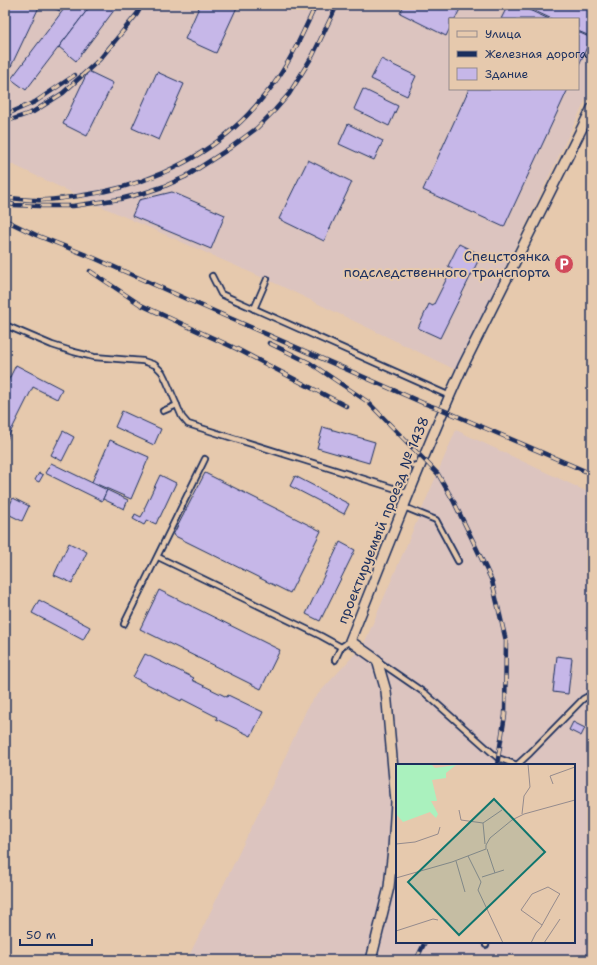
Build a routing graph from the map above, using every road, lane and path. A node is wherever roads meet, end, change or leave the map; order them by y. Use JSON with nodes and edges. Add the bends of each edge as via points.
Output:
{"nodes":[{"id":1,"x":592,"y":108,"type":"edge"},
{"id":2,"x":212,"y":276,"type":"dead end"},
{"id":3,"x":267,"y":280,"type":"dead end"},
{"id":4,"x":254,"y":309,"type":"junction"},
{"id":5,"x":5,"y":326,"type":"edge"},
{"id":6,"x":450,"y":396,"type":"junction"},
{"id":7,"x":177,"y":405,"type":"junction"},
{"id":8,"x":163,"y":410,"type":"dead end"},
{"id":9,"x":205,"y":459,"type":"dead end"},
{"id":10,"x":409,"y":493,"type":"junction"},
{"id":11,"x":404,"y":507,"type":"junction"},
{"id":12,"x":158,"y":556,"type":"junction"},
{"id":13,"x":458,"y":561,"type":"dead end"},
{"id":14,"x":124,"y":624,"type":"dead end"},
{"id":15,"x":350,"y":641,"type":"junction"},
{"id":16,"x":341,"y":646,"type":"junction"},
{"id":17,"x":335,"y":660,"type":"dead end"},
{"id":18,"x":377,"y":660,"type":"junction"},
{"id":19,"x":592,"y":694,"type":"edge"},
{"id":20,"x":514,"y":764,"type":"edge"},
{"id":21,"x":518,"y":764,"type":"edge"},
{"id":22,"x":371,"y":960,"type":"edge"}],
"edges":[{"from":1,"to":6,"type":"street","name":"проектируемый проезд № 1438"},
{"from":2,"to":4,"type":"lane","via":[[222,294]]},
{"from":3,"to":4,"type":"lane"},
{"from":4,"to":6,"type":"lane"},
{"from":5,"to":7,"type":"lane","via":[[74,352],[155,365],[162,372]]},
{"from":6,"to":10,"type":"street","name":"проектируемый проезд № 1438","via":[[417,465]]},
{"from":7,"to":8,"type":"lane"},
{"from":7,"to":10,"type":"lane","via":[[188,424]]},
{"from":9,"to":12,"type":"lane"},
{"from":10,"to":11,"type":"street","name":"проектируемый проезд № 1438"},
{"from":11,"to":13,"type":"lane","via":[[436,520]]},
{"from":11,"to":15,"type":"street","name":"проектируемый проезд № 1438"},
{"from":12,"to":14,"type":"lane"},
{"from":12,"to":16,"type":"lane"},
{"from":15,"to":16,"type":"lane"},
{"from":15,"to":18,"type":"street","name":"проектируемый проезд № 1438"},
{"from":16,"to":17,"type":"lane"},
{"from":18,"to":20,"type":"lane","via":[[426,694],[498,758]]},
{"from":18,"to":22,"type":"street","via":[[386,691],[396,802],[389,887]]},
{"from":19,"to":21,"type":"lane","via":[[583,699]]}]}
